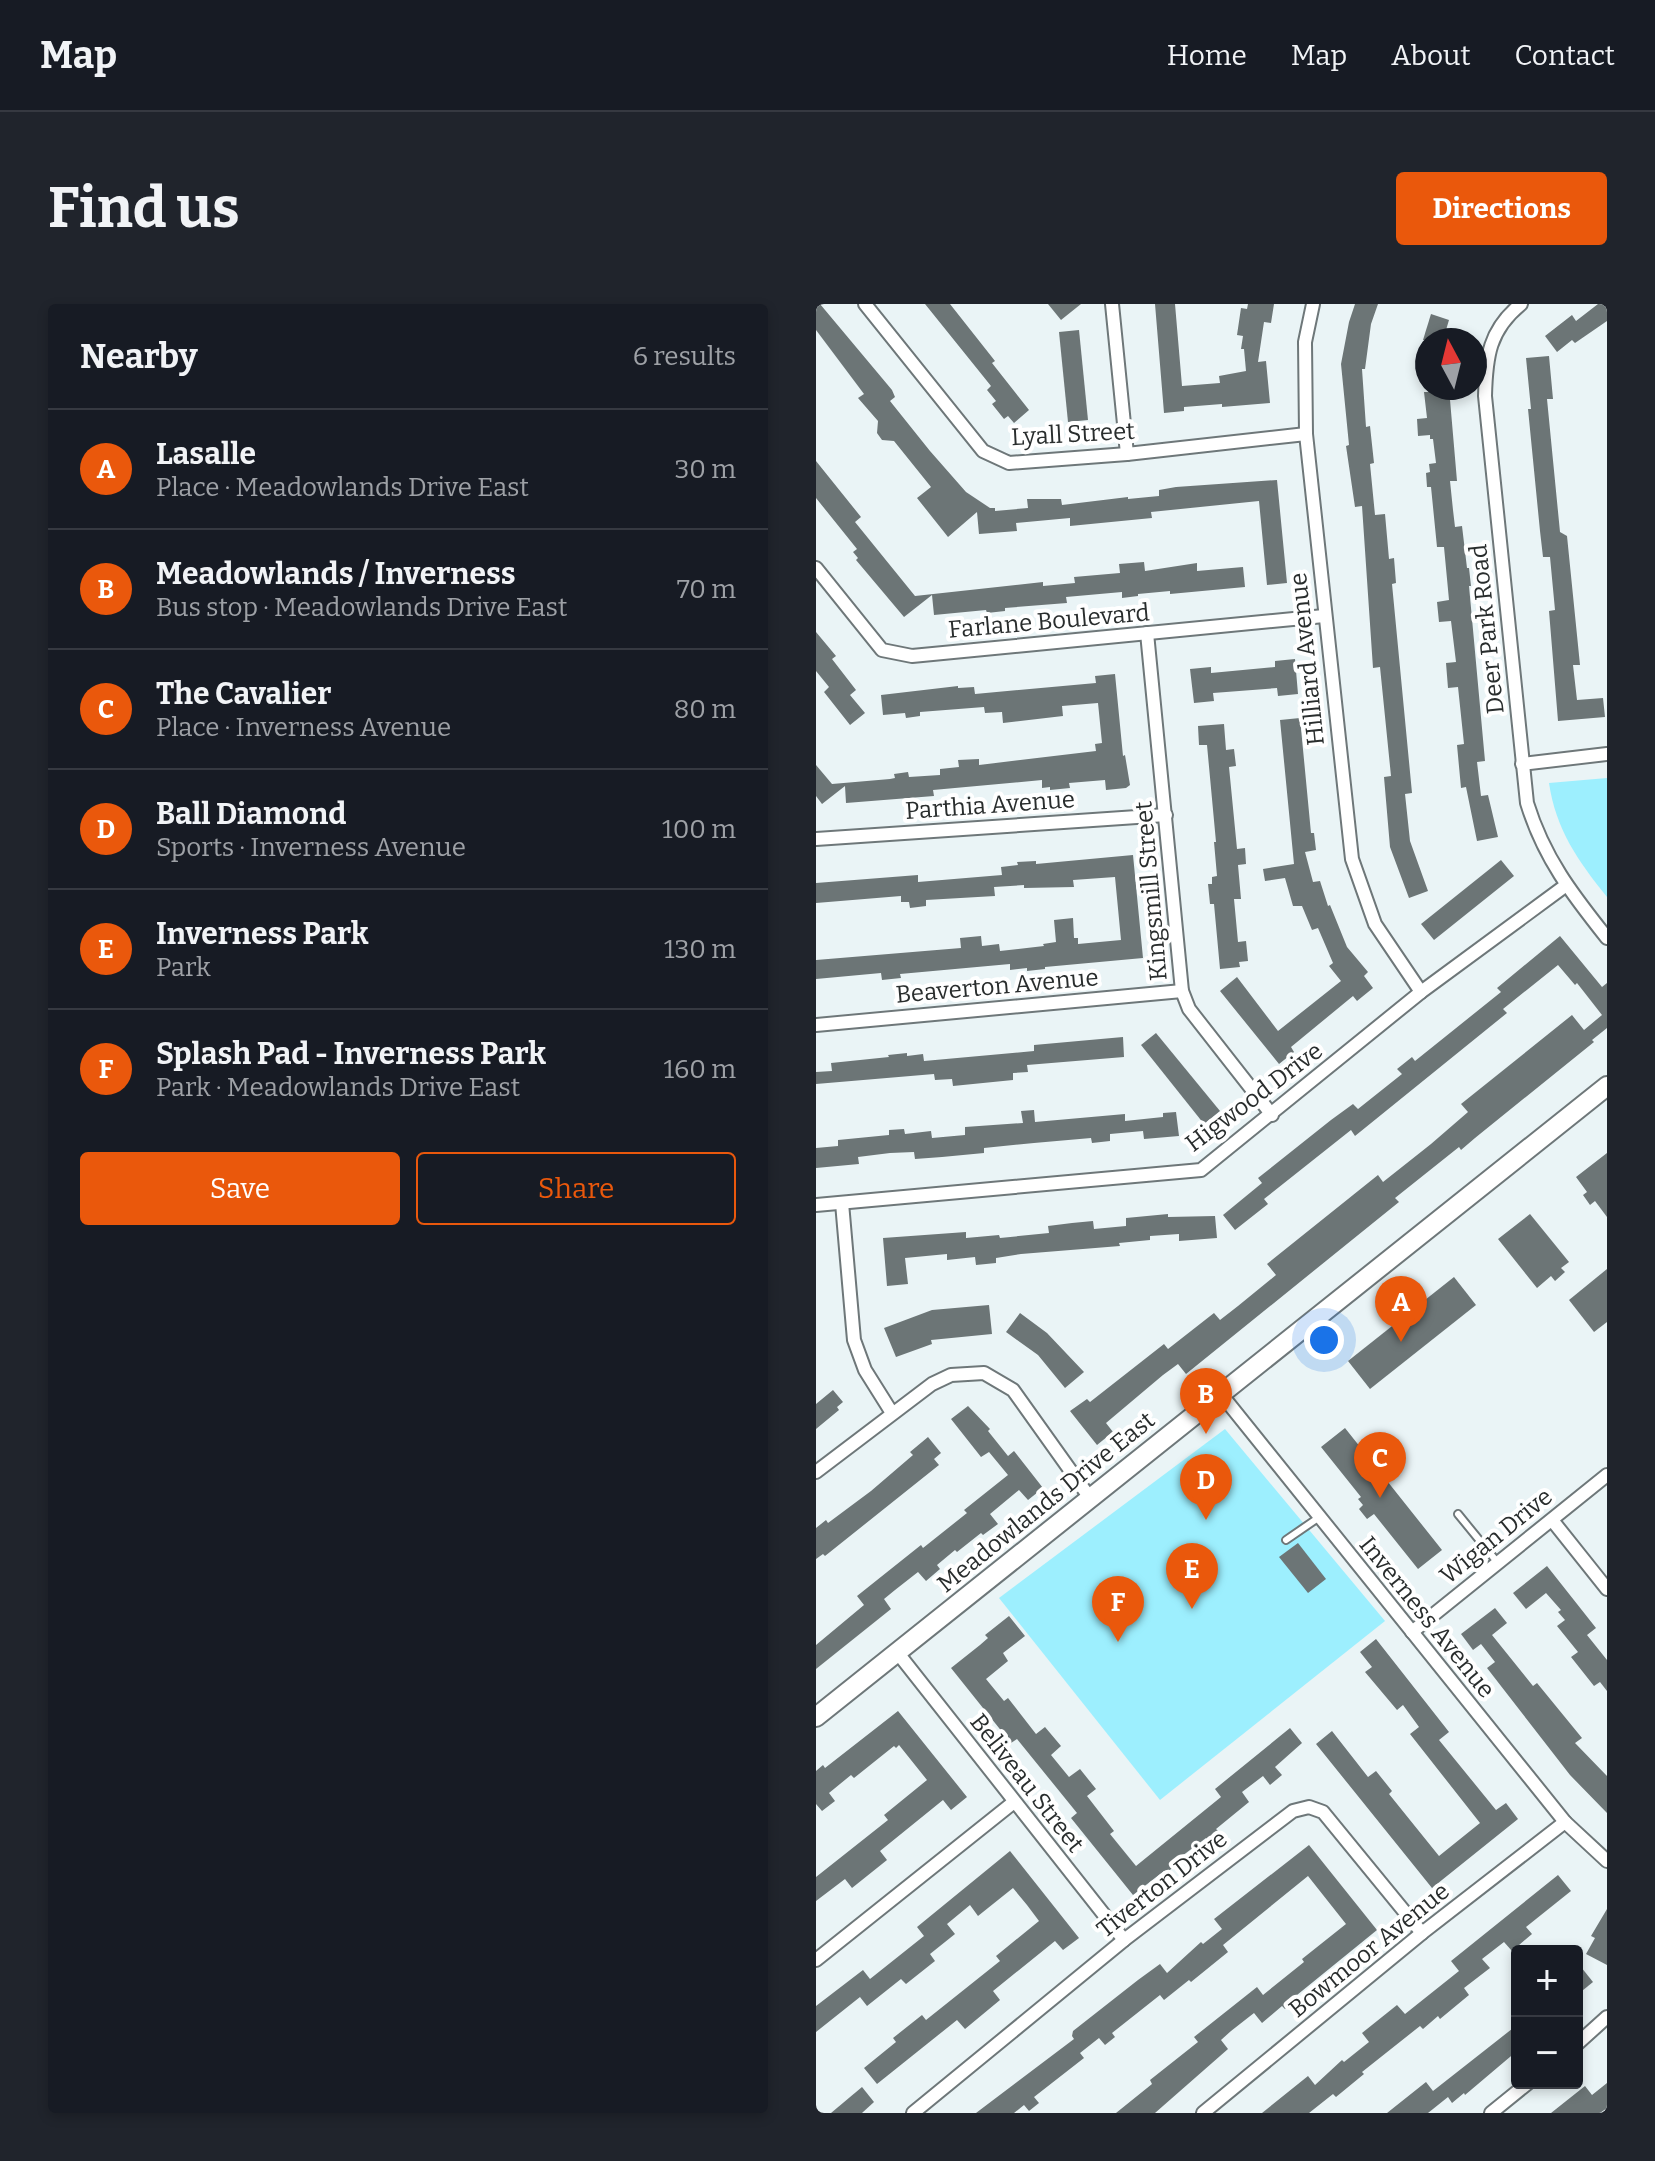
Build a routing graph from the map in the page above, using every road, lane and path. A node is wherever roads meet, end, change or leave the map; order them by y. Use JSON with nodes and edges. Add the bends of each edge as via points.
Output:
{"nodes":[{"id":1,"x":865,"y":304,"type":"edge"},
{"id":2,"x":1112,"y":304,"type":"edge"},
{"id":3,"x":1313,"y":304,"type":"edge"},
{"id":4,"x":1521,"y":304,"type":"edge"},
{"id":5,"x":1306,"y":434,"type":"junction"},
{"id":6,"x":1127,"y":454,"type":"junction"},
{"id":7,"x":816,"y":568,"type":"edge"},
{"id":8,"x":1324,"y":616,"type":"junction"},
{"id":9,"x":1147,"y":633,"type":"junction"},
{"id":10,"x":1607,"y":754,"type":"edge"},
{"id":11,"x":1522,"y":764,"type":"junction"},
{"id":12,"x":1166,"y":815,"type":"junction"},
{"id":13,"x":816,"y":839,"type":"edge"},
{"id":14,"x":1565,"y":886,"type":"junction"},
{"id":15,"x":1607,"y":938,"type":"edge"},
{"id":16,"x":1182,"y":991,"type":"junction"},
{"id":17,"x":1421,"y":992,"type":"junction"},
{"id":18,"x":816,"y":1025,"type":"edge"},
{"id":19,"x":1607,"y":1086,"type":"edge"},
{"id":20,"x":1272,"y":1115,"type":"junction"},
{"id":21,"x":842,"y":1203,"type":"junction"},
{"id":22,"x":816,"y":1205,"type":"edge"},
{"id":23,"x":1221,"y":1394,"type":"junction"},
{"id":24,"x":892,"y":1413,"type":"junction"},
{"id":25,"x":816,"y":1472,"type":"edge"},
{"id":26,"x":1607,"y":1475,"type":"edge"},
{"id":27,"x":1090,"y":1498,"type":"junction"},
{"id":28,"x":1458,"y":1514,"type":"dead end"},
{"id":29,"x":1318,"y":1518,"type":"junction"},
{"id":30,"x":1552,"y":1520,"type":"junction"},
{"id":31,"x":1286,"y":1540,"type":"dead end"},
{"id":32,"x":1498,"y":1563,"type":"junction"},
{"id":33,"x":1607,"y":1589,"type":"edge"},
{"id":34,"x":1412,"y":1632,"type":"junction"},
{"id":35,"x":897,"y":1652,"type":"junction"},
{"id":36,"x":816,"y":1717,"type":"edge"},
{"id":37,"x":1014,"y":1802,"type":"junction"},
{"id":38,"x":1565,"y":1822,"type":"junction"},
{"id":39,"x":1607,"y":1861,"type":"edge"},
{"id":40,"x":1422,"y":1933,"type":"junction"},
{"id":41,"x":1124,"y":1940,"type":"junction"},
{"id":42,"x":816,"y":1960,"type":"edge"},
{"id":43,"x":1607,"y":2017,"type":"edge"},
{"id":44,"x":1583,"y":2039,"type":"edge"},
{"id":45,"x":1521,"y":2089,"type":"edge"},
{"id":46,"x":913,"y":2113,"type":"edge"},
{"id":47,"x":1203,"y":2113,"type":"edge"},
{"id":48,"x":1491,"y":2113,"type":"edge"}],
"edges":[{"from":1,"to":6,"type":"street","name":"Lyall Street","via":[[983,451],[1009,463]]},
{"from":2,"to":6,"type":"street"},
{"from":3,"to":5,"type":"street","name":"Hilliard Avenue","via":[[1305,342]]},
{"from":4,"to":11,"type":"street","name":"Deer Park Road","via":[[1498,327],[1486,360],[1485,396]]},
{"from":5,"to":6,"type":"street","name":"Lyall Street"},
{"from":5,"to":8,"type":"street","name":"Hilliard Avenue"},
{"from":7,"to":9,"type":"street","name":"Farlane Boulevard","via":[[882,650],[912,656]]},
{"from":8,"to":9,"type":"street","name":"Farlane Boulevard"},
{"from":8,"to":17,"type":"street","name":"Hilliard Avenue","via":[[1352,859],[1375,924]]},
{"from":9,"to":12,"type":"street","name":"Kingsmill Street"},
{"from":10,"to":11,"type":"street"},
{"from":11,"to":14,"type":"street","name":"Deer Park Road","via":[[1537,836]]},
{"from":12,"to":13,"type":"street","name":"Parthia Avenue"},
{"from":12,"to":16,"type":"street","name":"Kingsmill Street"},
{"from":14,"to":15,"type":"street","name":"Deer Park Road"},
{"from":14,"to":17,"type":"street","name":"Higwood Drive"},
{"from":16,"to":18,"type":"street","name":"Beaverton Avenue"},
{"from":16,"to":20,"type":"street","name":"Kingsmill Street","via":[[1189,1009]]},
{"from":17,"to":20,"type":"street","name":"Higwood Drive"},
{"from":19,"to":23,"type":"main road","name":"Meadowlands Drive East"},
{"from":20,"to":21,"type":"street","name":"Higwood Drive","via":[[1201,1170]]},
{"from":21,"to":22,"type":"street","name":"Higwood Drive"},
{"from":21,"to":24,"type":"street","via":[[854,1340],[865,1370]]},
{"from":23,"to":27,"type":"main road","name":"Meadowlands Drive East"},
{"from":23,"to":29,"type":"street","name":"Inverness Avenue"},
{"from":24,"to":25,"type":"street"},
{"from":24,"to":27,"type":"street","via":[[951,1375],[984,1373],[1013,1390]]},
{"from":26,"to":30,"type":"street","name":"Wigan Drive"},
{"from":27,"to":35,"type":"main road","name":"Meadowlands Drive East"},
{"from":28,"to":32,"type":"lane"},
{"from":29,"to":31,"type":"lane"},
{"from":29,"to":34,"type":"street","name":"Inverness Avenue"},
{"from":30,"to":32,"type":"street","name":"Wigan Drive"},
{"from":30,"to":33,"type":"street"},
{"from":32,"to":34,"type":"street","name":"Wigan Drive"},
{"from":34,"to":38,"type":"street","name":"Inverness Avenue"},
{"from":35,"to":36,"type":"main road","name":"Meadowlands Drive East"},
{"from":35,"to":37,"type":"street","name":"Beliveau Street"},
{"from":37,"to":41,"type":"street","name":"Beliveau Street"},
{"from":37,"to":42,"type":"street"},
{"from":38,"to":39,"type":"street","name":"Inverness Avenue"},
{"from":38,"to":40,"type":"street","name":"Bowmoor Avenue"},
{"from":40,"to":41,"type":"street","name":"Tiverton Drive","via":[[1323,1812],[1309,1807],[1293,1811]]},
{"from":40,"to":47,"type":"street","name":"Bowmoor Avenue"},
{"from":41,"to":46,"type":"street","name":"Tiverton Drive"},
{"from":43,"to":44,"type":"street"},
{"from":45,"to":48,"type":"street"}]}
